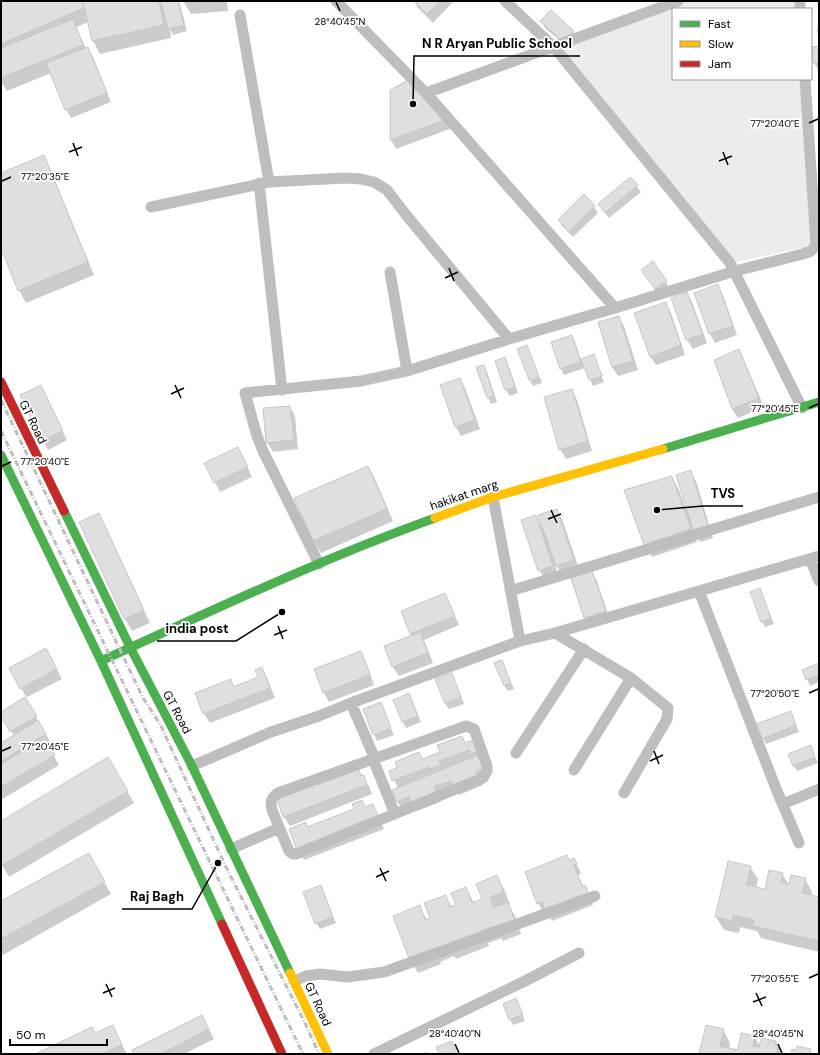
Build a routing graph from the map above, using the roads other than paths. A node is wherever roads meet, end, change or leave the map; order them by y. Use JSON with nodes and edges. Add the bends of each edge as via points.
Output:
{"nodes":[{"id":1,"x":336,"y":1,"type":"edge"},
{"id":2,"x":506,"y":1,"type":"edge"},
{"id":3,"x":678,"y":1,"type":"edge"},
{"id":4,"x":240,"y":15,"type":"dead end"},
{"id":5,"x":554,"y":47,"type":"junction"},
{"id":6,"x":805,"y":80,"type":"edge"},
{"id":7,"x":426,"y":93,"type":"junction"},
{"id":8,"x":264,"y":183,"type":"junction"},
{"id":9,"x":151,"y":207,"type":"dead end"},
{"id":10,"x":735,"y":271,"type":"junction"},
{"id":11,"x":390,"y":272,"type":"dead end"},
{"id":12,"x":616,"y":308,"type":"junction"},
{"id":13,"x":509,"y":339,"type":"junction"},
{"id":14,"x":407,"y":371,"type":"junction"},
{"id":15,"x":1,"y":382,"type":"edge"},
{"id":16,"x":282,"y":390,"type":"junction"},
{"id":17,"x":10,"y":400,"type":"junction"},
{"id":18,"x":819,"y":402,"type":"edge"},
{"id":19,"x":1,"y":405,"type":"edge"},
{"id":20,"x":802,"y":408,"type":"junction"},
{"id":21,"x":1,"y":455,"type":"edge"},
{"id":22,"x":493,"y":497,"type":"junction"},
{"id":23,"x":819,"y":497,"type":"edge"},
{"id":24,"x":814,"y":557,"type":"edge"},
{"id":25,"x":319,"y":564,"type":"junction"},
{"id":26,"x":819,"y":581,"type":"edge"},
{"id":27,"x":510,"y":590,"type":"junction"},
{"id":28,"x":699,"y":591,"type":"junction"},
{"id":29,"x":555,"y":633,"type":"junction"},
{"id":30,"x":520,"y":641,"type":"junction"},
{"id":31,"x":130,"y":648,"type":"junction"},
{"id":32,"x":584,"y":649,"type":"junction"},
{"id":33,"x":101,"y":661,"type":"junction"},
{"id":34,"x":631,"y":678,"type":"junction"},
{"id":35,"x":352,"y":703,"type":"junction"},
{"id":36,"x":516,"y":753,"type":"dead end"},
{"id":37,"x":372,"y":756,"type":"junction"},
{"id":38,"x":192,"y":766,"type":"junction"},
{"id":39,"x":574,"y":770,"type":"dead end"},
{"id":40,"x":819,"y":789,"type":"edge"},
{"id":41,"x":624,"y":793,"type":"dead end"},
{"id":42,"x":783,"y":804,"type":"junction"},
{"id":43,"x":395,"y":814,"type":"junction"},
{"id":44,"x":279,"y":828,"type":"junction"},
{"id":45,"x":799,"y":843,"type":"dead end"},
{"id":46,"x":231,"y":849,"type":"junction"},
{"id":47,"x":595,"y":896,"type":"dead end"},
{"id":48,"x":579,"y":953,"type":"dead end"},
{"id":49,"x":294,"y":981,"type":"junction"},
{"id":50,"x":282,"y":1054,"type":"edge"},
{"id":51,"x":328,"y":1054,"type":"edge"},
{"id":52,"x":374,"y":1054,"type":"edge"}],
"edges":[{"from":1,"to":7,"type":"street"},
{"from":2,"to":5,"type":"street"},
{"from":3,"to":5,"type":"street"},
{"from":4,"to":8,"type":"street"},
{"from":5,"to":7,"type":"street"},
{"from":5,"to":10,"type":"street"},
{"from":6,"to":10,"type":"street","via":[[816,245],[811,251],[803,254]]},
{"from":7,"to":12,"type":"street"},
{"from":8,"to":9,"type":"street"},
{"from":8,"to":13,"type":"street","via":[[345,178],[374,182],[387,190]]},
{"from":8,"to":16,"type":"street"},
{"from":10,"to":12,"type":"street"},
{"from":10,"to":20,"type":"street"},
{"from":11,"to":14,"type":"street"},
{"from":12,"to":13,"type":"street"},
{"from":13,"to":14,"type":"street"},
{"from":14,"to":16,"type":"street","via":[[361,381]]},
{"from":15,"to":17,"type":"main road","name":"GT Road"},
{"from":16,"to":25,"type":"street","via":[[245,394],[263,451]]},
{"from":17,"to":19,"type":"main road"},
{"from":17,"to":31,"type":"main road","name":"GT Road"},
{"from":18,"to":20,"type":"main road","name":"hakikat marg"},
{"from":20,"to":22,"type":"main road","name":"hakikat marg"},
{"from":21,"to":33,"type":"main road"},
{"from":22,"to":25,"type":"main road","name":"hakikat marg","via":[[380,538]]},
{"from":22,"to":27,"type":"street"},
{"from":23,"to":27,"type":"street"},
{"from":24,"to":26,"type":"street"},
{"from":24,"to":28,"type":"street"},
{"from":25,"to":31,"type":"main road","name":"hakikat marg"},
{"from":27,"to":30,"type":"street"},
{"from":28,"to":29,"type":"street"},
{"from":28,"to":42,"type":"street"},
{"from":29,"to":30,"type":"street"},
{"from":29,"to":32,"type":"street"},
{"from":30,"to":35,"type":"street"},
{"from":31,"to":33,"type":"main road","name":"hakikat marg"},
{"from":31,"to":38,"type":"main road","name":"GT Road"},
{"from":32,"to":34,"type":"street"},
{"from":32,"to":36,"type":"street"},
{"from":33,"to":50,"type":"main road"},
{"from":34,"to":39,"type":"street"},
{"from":34,"to":41,"type":"street","via":[[668,708],[669,713]]},
{"from":35,"to":37,"type":"street"},
{"from":35,"to":38,"type":"street","via":[[271,732]]},
{"from":37,"to":43,"type":"street"},
{"from":37,"to":43,"type":"street","via":[[466,726],[474,729],[487,766],[483,778]]},
{"from":37,"to":44,"type":"street","via":[[274,796],[270,803]]},
{"from":38,"to":46,"type":"main road","name":"GT Road"},
{"from":40,"to":42,"type":"street"},
{"from":42,"to":45,"type":"street"},
{"from":43,"to":44,"type":"street","via":[[296,854],[289,851]]},
{"from":44,"to":46,"type":"street"},
{"from":46,"to":49,"type":"main road","name":"GT Road"},
{"from":47,"to":49,"type":"street","via":[[384,972],[348,977],[320,974]]},
{"from":48,"to":52,"type":"street"},
{"from":49,"to":51,"type":"main road","name":"GT Road"}]}
